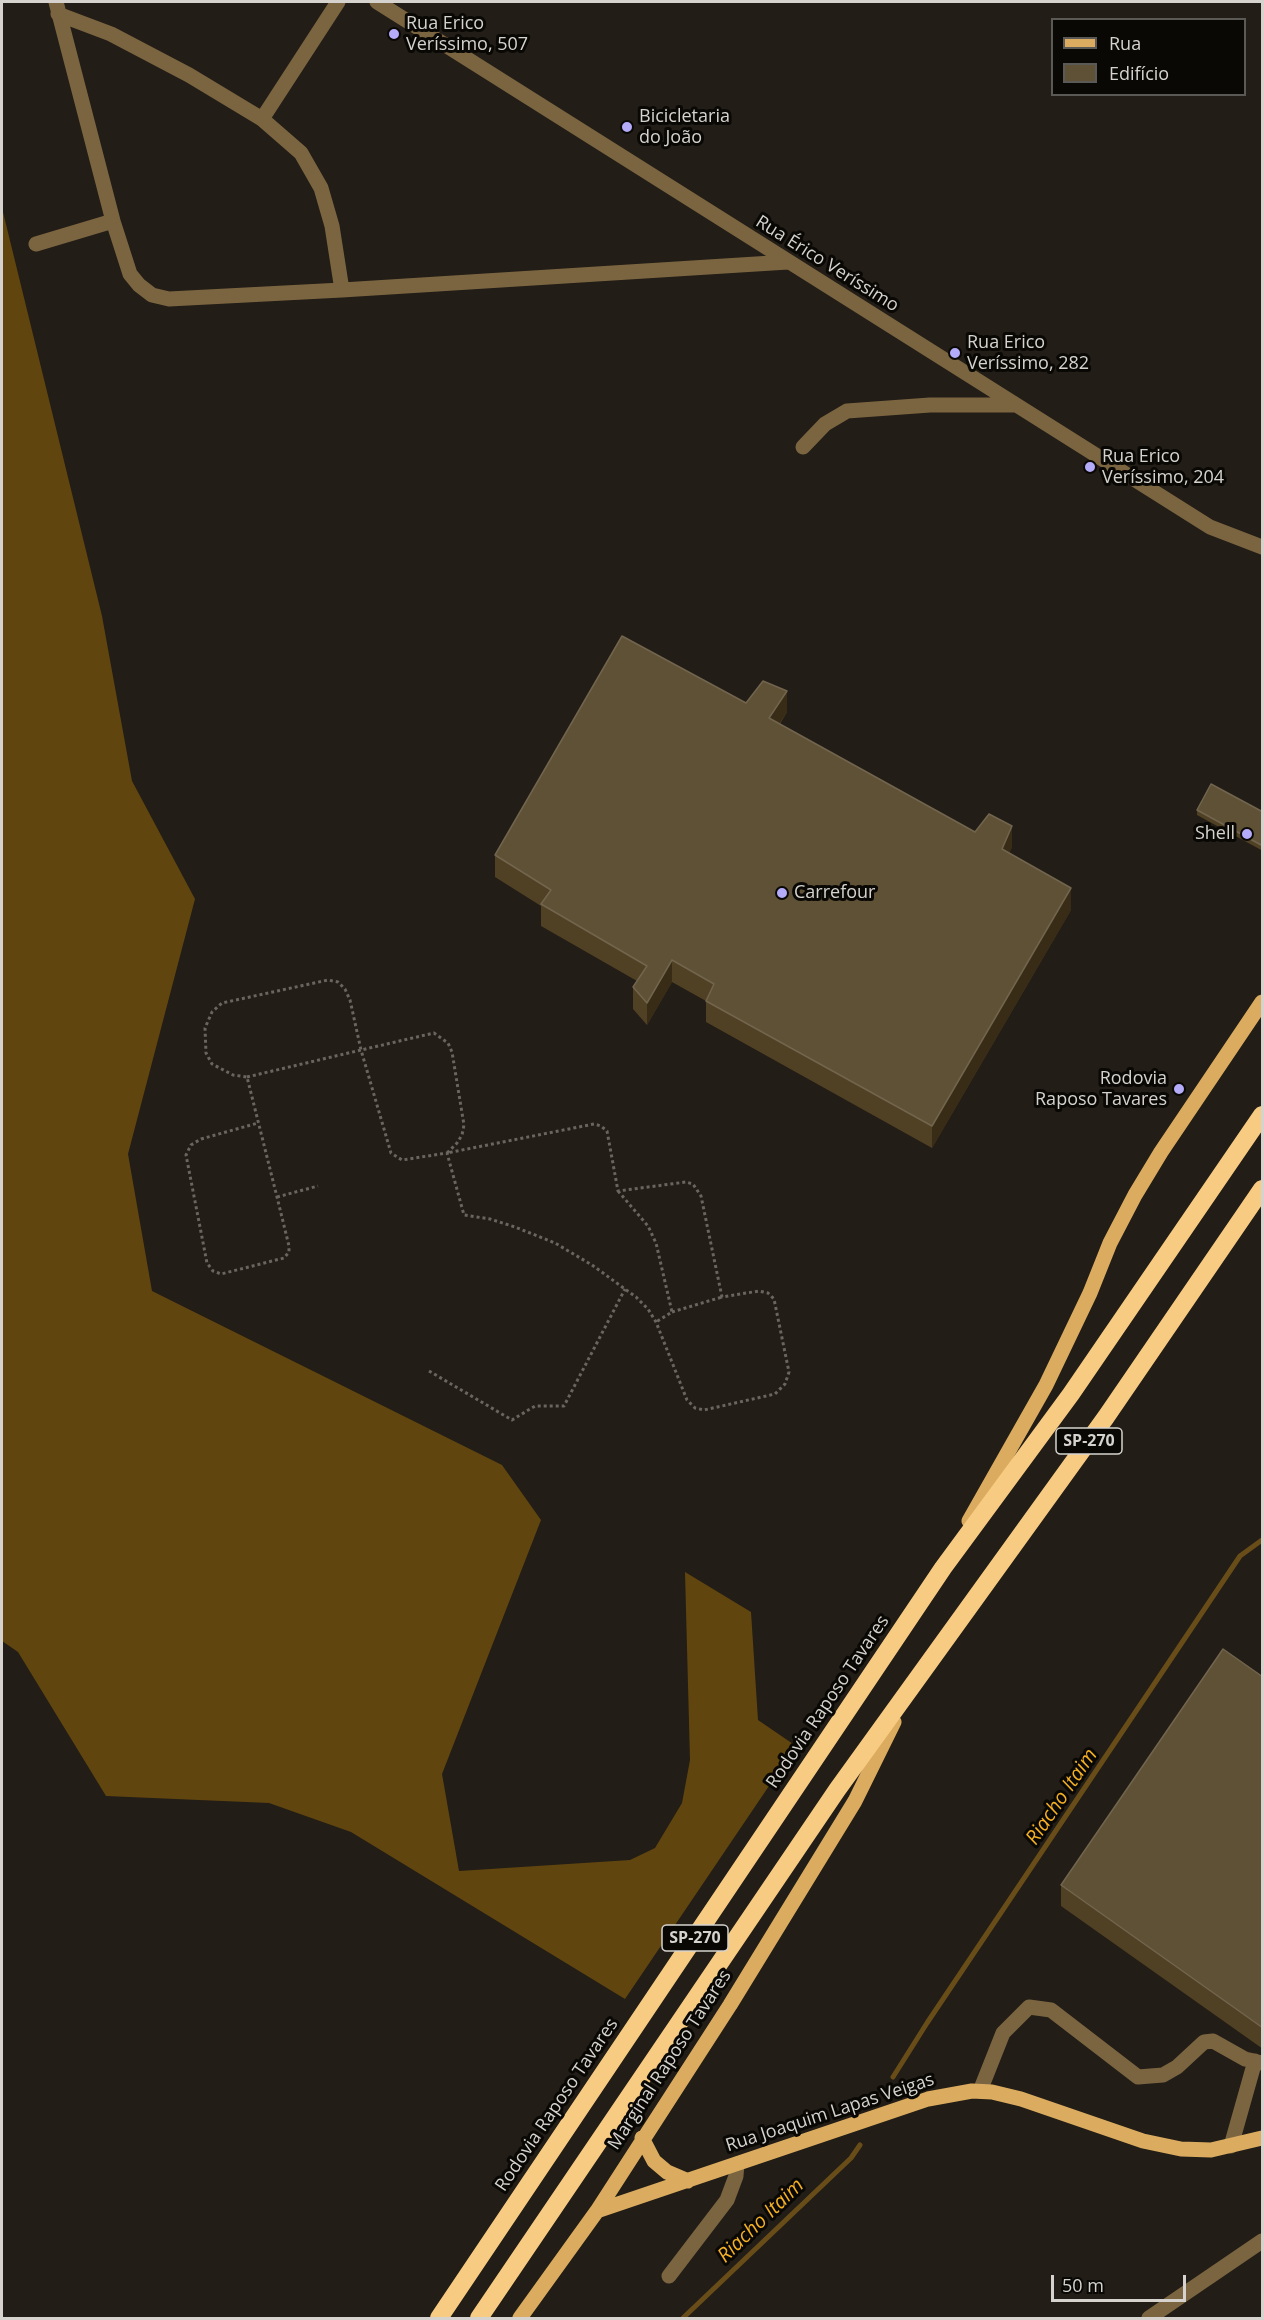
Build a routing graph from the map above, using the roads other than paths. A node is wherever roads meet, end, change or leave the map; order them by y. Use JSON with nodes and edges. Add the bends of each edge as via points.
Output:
{"nodes":[{"id":1,"x":338,"y":2,"type":"edge"},
{"id":2,"x":377,"y":2,"type":"edge"},
{"id":3,"x":57,"y":8,"type":"edge"},
{"id":4,"x":262,"y":119,"type":"junction"},
{"id":5,"x":113,"y":221,"type":"junction"},
{"id":6,"x":36,"y":244,"type":"dead end"},
{"id":7,"x":788,"y":262,"type":"junction"},
{"id":8,"x":342,"y":290,"type":"junction"},
{"id":9,"x":1014,"y":405,"type":"junction"},
{"id":10,"x":803,"y":447,"type":"dead end"},
{"id":11,"x":1263,"y":547,"type":"edge"},
{"id":12,"x":1263,"y":1002,"type":"edge"},
{"id":13,"x":1263,"y":1115,"type":"edge"},
{"id":14,"x":1263,"y":1189,"type":"edge"},
{"id":15,"x":943,"y":1568,"type":"junction"},
{"id":16,"x":910,"y":1689,"type":"junction"},
{"id":17,"x":1259,"y":2062,"type":"edge"},
{"id":18,"x":980,"y":2091,"type":"junction"},
{"id":19,"x":642,"y":2138,"type":"junction"},
{"id":20,"x":1263,"y":2138,"type":"edge"},
{"id":21,"x":1231,"y":2146,"type":"junction"},
{"id":22,"x":738,"y":2164,"type":"junction"},
{"id":23,"x":688,"y":2181,"type":"junction"},
{"id":24,"x":597,"y":2211,"type":"junction"},
{"id":25,"x":1263,"y":2241,"type":"edge"},
{"id":26,"x":669,"y":2276,"type":"dead end"},
{"id":27,"x":441,"y":2315,"type":"edge"},
{"id":28,"x":479,"y":2319,"type":"edge"},
{"id":29,"x":520,"y":2319,"type":"edge"},
{"id":30,"x":1149,"y":2319,"type":"edge"}],
"edges":[{"from":1,"to":4,"type":"street"},
{"from":2,"to":7,"type":"street","name":"Rua Érico Veríssimo"},
{"from":3,"to":4,"type":"street","via":[[189,75]]},
{"from":3,"to":5,"type":"street"},
{"from":4,"to":8,"type":"street","via":[[301,153],[321,188],[332,226]]},
{"from":5,"to":6,"type":"street"},
{"from":5,"to":8,"type":"street","via":[[130,274],[152,295],[169,299]]},
{"from":7,"to":8,"type":"street"},
{"from":7,"to":9,"type":"street","name":"Rua Érico Veríssimo"},
{"from":9,"to":10,"type":"street","via":[[930,405],[847,411],[825,424]]},
{"from":9,"to":11,"type":"street","name":"Rua Érico Veríssimo","via":[[1210,527]]},
{"from":12,"to":15,"type":"main road","via":[[1135,1195],[1046,1385]]},
{"from":13,"to":15,"type":"highway","name":"Rodovia Raposo Tavares","number":"SP-270","via":[[1071,1394]]},
{"from":14,"to":16,"type":"highway","number":"SP-270","via":[[1106,1417]]},
{"from":15,"to":27,"type":"highway","name":"Rodovia Raposo Tavares","number":"SP-270"},
{"from":16,"to":19,"type":"main road","name":"Marginal Raposo Tavares","via":[[855,1801]]},
{"from":16,"to":28,"type":"highway","number":"SP-270","via":[[837,1790]]},
{"from":17,"to":18,"type":"street","via":[[1245,2059],[1213,2041],[1204,2042],[1163,2075],[1138,2077],[1051,2010],[1029,2007],[1003,2033]]},
{"from":17,"to":21,"type":"street"},
{"from":18,"to":21,"type":"main road","name":"Rua Joaquim Lapas Veigas","via":[[1021,2099],[1161,2146],[1196,2151]]},
{"from":18,"to":22,"type":"main road","name":"Rua Joaquim Lapas Veigas","via":[[928,2099]]},
{"from":19,"to":23,"type":"main road","via":[[660,2167]]},
{"from":19,"to":24,"type":"main road","name":"Marginal Raposo Tavares"},
{"from":20,"to":21,"type":"main road","name":"Rua Joaquim Lapas Veigas"},
{"from":22,"to":23,"type":"main road","name":"Rua Joaquim Lapas Veigas"},
{"from":22,"to":26,"type":"street","via":[[727,2200]]},
{"from":23,"to":24,"type":"main road","name":"Rua Joaquim Lapas Veigas"},
{"from":24,"to":29,"type":"main road","name":"Marginal Raposo Tavares"},
{"from":25,"to":30,"type":"street"}]}
